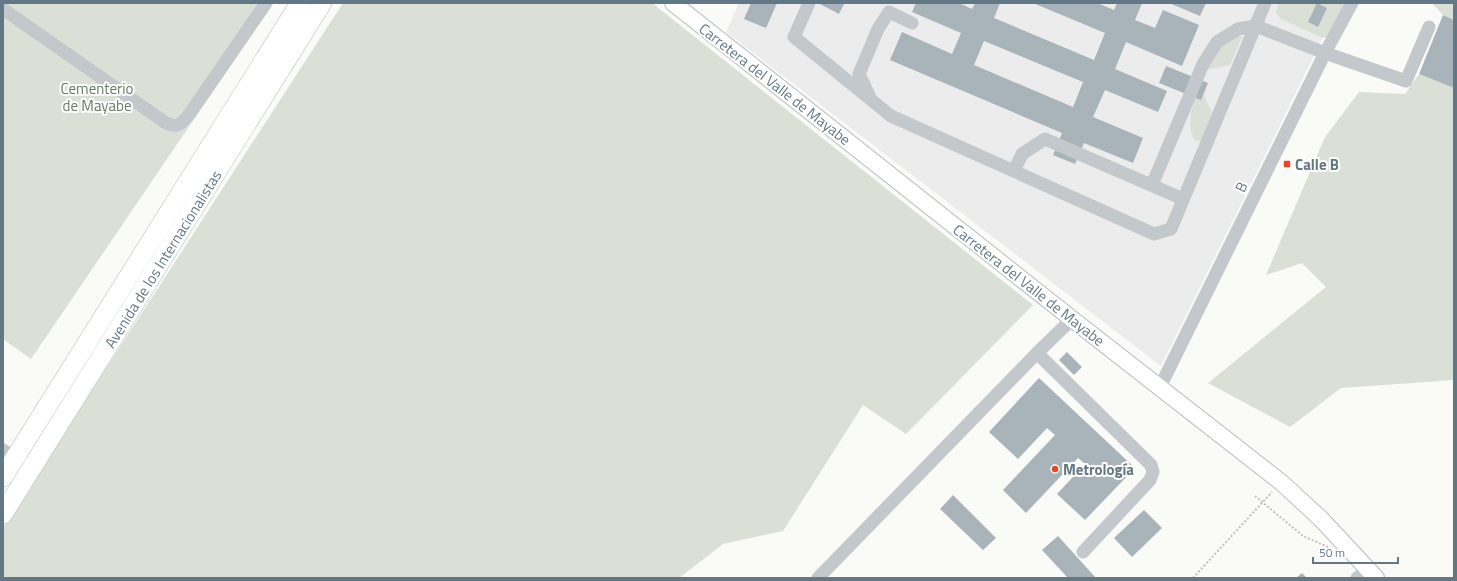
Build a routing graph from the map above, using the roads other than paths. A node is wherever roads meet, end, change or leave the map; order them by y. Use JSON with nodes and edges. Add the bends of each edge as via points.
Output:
{"nodes":[{"id":1,"x":266,"y":3,"type":"edge"},
{"id":2,"x":300,"y":3,"type":"edge"},
{"id":3,"x":322,"y":3,"type":"edge"},
{"id":4,"x":673,"y":3,"type":"edge"},
{"id":5,"x":809,"y":3,"type":"edge"},
{"id":6,"x":1266,"y":3,"type":"edge"},
{"id":7,"x":1352,"y":3,"type":"edge"},
{"id":8,"x":3,"y":9,"type":"edge"},
{"id":9,"x":912,"y":23,"type":"dead end"},
{"id":10,"x":1256,"y":26,"type":"junction"},
{"id":11,"x":1429,"y":27,"type":"dead end"},
{"id":12,"x":1325,"y":53,"type":"junction"},
{"id":13,"x":870,"y":99,"type":"junction"},
{"id":14,"x":1014,"y":171,"type":"junction"},
{"id":15,"x":1152,"y":186,"type":"junction"},
{"id":16,"x":1183,"y":199,"type":"junction"},
{"id":17,"x":1072,"y":319,"type":"junction"},
{"id":18,"x":1037,"y":353,"type":"junction"},
{"id":19,"x":1160,"y":387,"type":"junction"},
{"id":20,"x":9,"y":454,"type":"edge"},
{"id":21,"x":32,"y":468,"type":"junction"},
{"id":22,"x":3,"y":477,"type":"edge"},
{"id":23,"x":3,"y":514,"type":"edge"},
{"id":24,"x":1083,"y":552,"type":"dead end"},
{"id":25,"x":1367,"y":575,"type":"edge"},
{"id":26,"x":818,"y":578,"type":"edge"}],
"edges":[{"from":1,"to":8,"type":"street","via":[[188,116],[176,126],[166,123]]},
{"from":2,"to":20,"type":"highway","name":"Avenida de los Internacionalistas"},
{"from":3,"to":21,"type":"highway","name":"Avenida de los Internacionalistas"},
{"from":4,"to":17,"type":"main road","name":"Carretera del Valle de Mayabe"},
{"from":5,"to":13,"type":"street","via":[[794,37]]},
{"from":6,"to":10,"type":"street"},
{"from":7,"to":12,"type":"street","name":"B"},
{"from":9,"to":13,"type":"street","via":[[889,12],[878,29],[859,74]]},
{"from":10,"to":12,"type":"street"},
{"from":10,"to":15,"type":"street","via":[[1238,29],[1218,42],[1203,64]]},
{"from":10,"to":16,"type":"street"},
{"from":11,"to":12,"type":"street","via":[[1406,81]]},
{"from":12,"to":19,"type":"street","name":"B"},
{"from":13,"to":14,"type":"street","via":[[891,116]]},
{"from":14,"to":15,"type":"street","via":[[1022,154],[1045,139]]},
{"from":14,"to":16,"type":"street","via":[[1154,234],[1171,228]]},
{"from":15,"to":16,"type":"street"},
{"from":17,"to":18,"type":"street"},
{"from":17,"to":19,"type":"main road","name":"Carretera del Valle de Mayabe"},
{"from":18,"to":24,"type":"street","via":[[1151,465],[1153,472],[1150,480]]},
{"from":18,"to":26,"type":"street"},
{"from":19,"to":25,"type":"main road","name":"Carretera del Valle de Mayabe","via":[[1282,483],[1321,520]]},
{"from":20,"to":21,"type":"street"},
{"from":20,"to":22,"type":"highway","name":"Avenida de los Internacionalistas"},
{"from":21,"to":23,"type":"highway","name":"Avenida de los Internacionalistas"}]}
